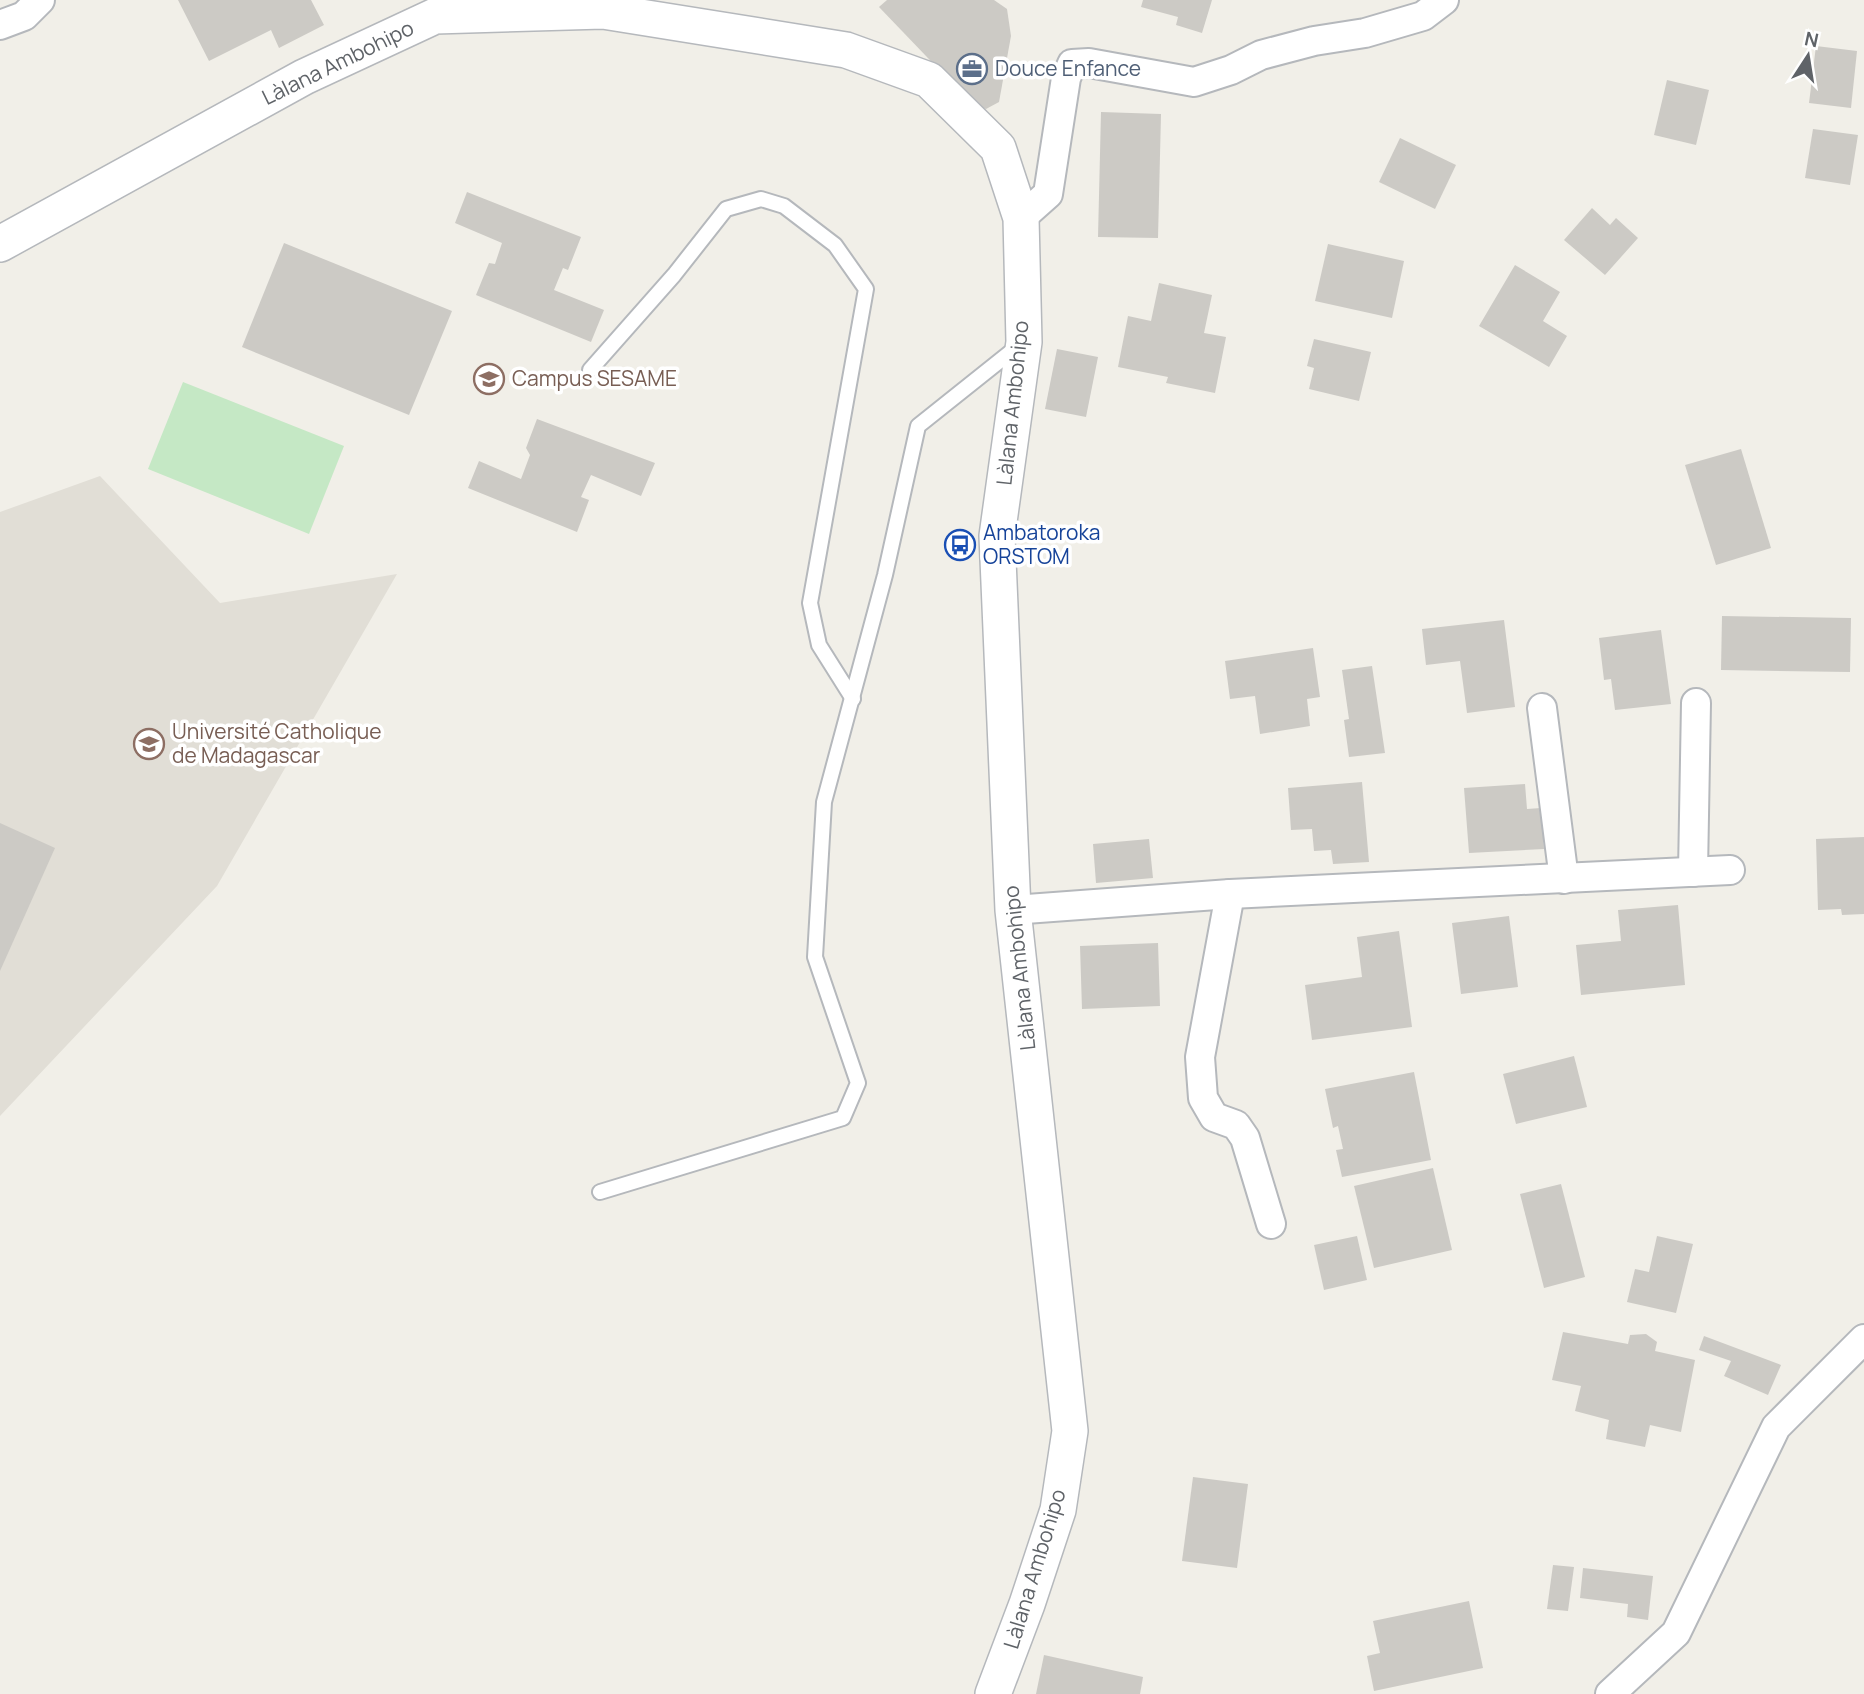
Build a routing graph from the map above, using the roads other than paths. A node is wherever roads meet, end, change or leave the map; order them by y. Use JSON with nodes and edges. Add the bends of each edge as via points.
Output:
{"nodes":[{"id":1,"x":40,"y":0,"type":"edge"},
{"id":2,"x":1444,"y":0,"type":"edge"},
{"id":3,"x":0,"y":25,"type":"edge"},
{"id":4,"x":1021,"y":218,"type":"junction"},
{"id":5,"x":0,"y":244,"type":"edge"},
{"id":6,"x":1024,"y":342,"type":"junction"},
{"id":7,"x":590,"y":370,"type":"dead end"},
{"id":8,"x":853,"y":699,"type":"junction"},
{"id":9,"x":1696,"y":702,"type":"dead end"},
{"id":10,"x":1542,"y":708,"type":"dead end"},
{"id":11,"x":1730,"y":870,"type":"dead end"},
{"id":12,"x":1693,"y":873,"type":"junction"},
{"id":13,"x":1564,"y":879,"type":"junction"},
{"id":14,"x":1230,"y":894,"type":"junction"},
{"id":15,"x":1013,"y":910,"type":"junction"},
{"id":16,"x":600,"y":1192,"type":"dead end"},
{"id":17,"x":1271,"y":1224,"type":"dead end"},
{"id":18,"x":1864,"y":1339,"type":"edge"},
{"id":19,"x":993,"y":1694,"type":"edge"},
{"id":20,"x":1610,"y":1694,"type":"edge"}],
"edges":[{"from":1,"to":3,"type":"street","via":[[24,16]]},
{"from":2,"to":4,"type":"street","via":[[1423,16],[1261,55],[1194,82],[1072,64],[1048,194]]},
{"from":4,"to":5,"type":"street","name":"Làlana Ambohipo","via":[[998,148],[929,80],[846,50],[603,11],[435,16],[304,77]]},
{"from":4,"to":6,"type":"street","name":"Làlana Ambohipo"},
{"from":6,"to":8,"type":"lane","via":[[918,426]]},
{"from":6,"to":15,"type":"street","name":"Làlana Ambohipo","via":[[997,536]]},
{"from":7,"to":8,"type":"lane","via":[[726,209],[761,199],[784,206],[835,245],[866,289],[810,603],[819,645]]},
{"from":8,"to":16,"type":"lane","via":[[824,802],[815,957],[858,1083],[843,1118]]},
{"from":9,"to":12,"type":"street"},
{"from":10,"to":13,"type":"street"},
{"from":11,"to":12,"type":"street"},
{"from":12,"to":13,"type":"street"},
{"from":13,"to":14,"type":"street"},
{"from":14,"to":15,"type":"street"},
{"from":14,"to":17,"type":"street","via":[[1200,1056],[1203,1098],[1214,1117],[1242,1132]]},
{"from":15,"to":19,"type":"street","name":"Làlana Ambohipo","via":[[1070,1431],[1058,1510]]},
{"from":18,"to":20,"type":"street","via":[[1776,1427],[1676,1633]]}]}
